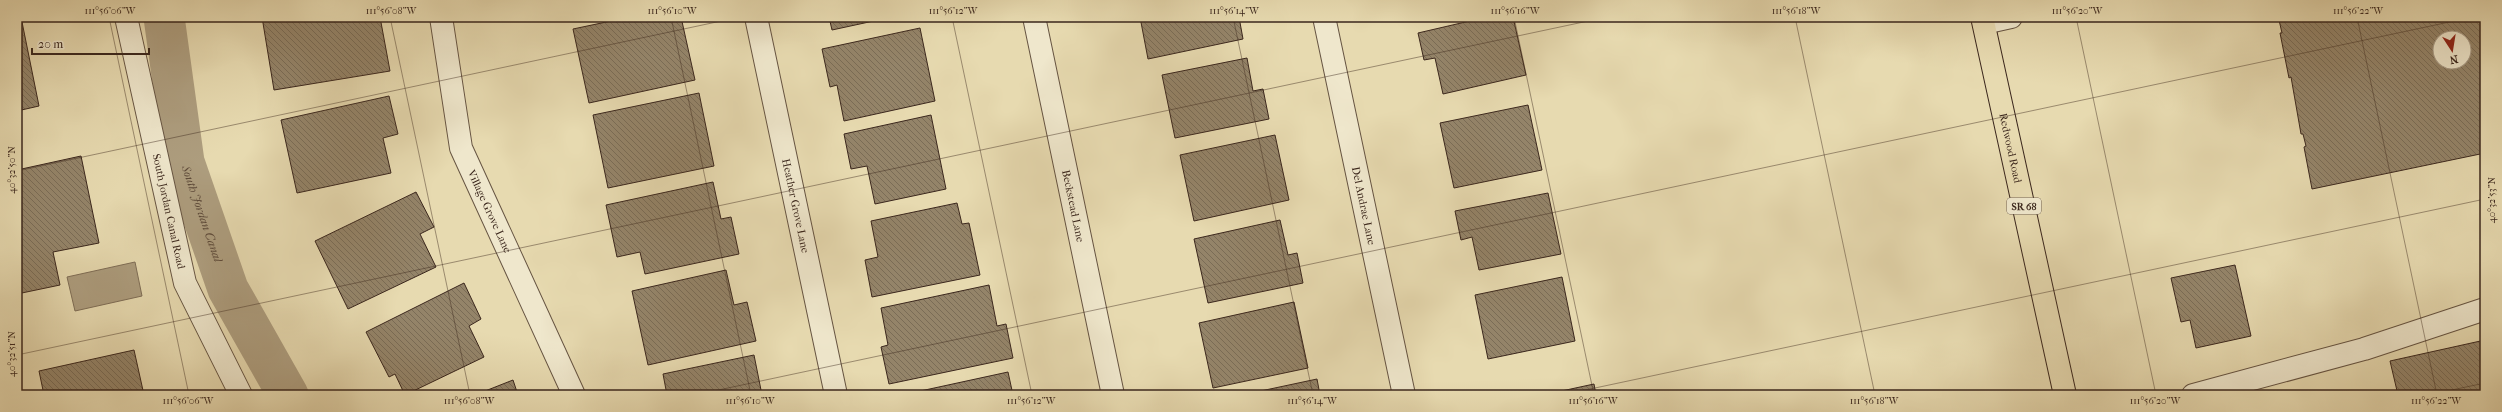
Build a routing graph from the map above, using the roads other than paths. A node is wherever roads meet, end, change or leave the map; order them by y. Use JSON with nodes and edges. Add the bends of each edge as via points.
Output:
{"nodes":[{"id":1,"x":126,"y":17,"type":"edge"},
{"id":2,"x":441,"y":17,"type":"edge"},
{"id":3,"x":756,"y":17,"type":"edge"},
{"id":4,"x":1034,"y":17,"type":"edge"},
{"id":5,"x":1324,"y":17,"type":"edge"},
{"id":6,"x":2011,"y":17,"type":"edge"},
{"id":7,"x":1983,"y":20,"type":"edge"},
{"id":8,"x":2485,"y":309,"type":"edge"},
{"id":9,"x":241,"y":395,"type":"edge"},
{"id":10,"x":574,"y":395,"type":"edge"},
{"id":11,"x":836,"y":395,"type":"edge"},
{"id":12,"x":1114,"y":395,"type":"edge"},
{"id":13,"x":1404,"y":395,"type":"edge"},
{"id":14,"x":2065,"y":395,"type":"edge"},
{"id":15,"x":2193,"y":395,"type":"edge"}],
"edges":[{"from":1,"to":9,"type":"street","name":"South Jordan Canal Road","via":[[185,283]]},
{"from":2,"to":10,"type":"street","name":"Village Grove Lane","via":[[461,148]]},
{"from":3,"to":11,"type":"street","name":"Heather Grove Lane"},
{"from":4,"to":12,"type":"street","name":"Beckstead Lane"},
{"from":5,"to":13,"type":"street","name":"Del Andrae Lane"},
{"from":6,"to":7,"type":"street"},
{"from":7,"to":14,"type":"main road","name":"Redwood Road","number":"SR 68"},
{"from":8,"to":15,"type":"street","via":[[2364,349]]}]}
